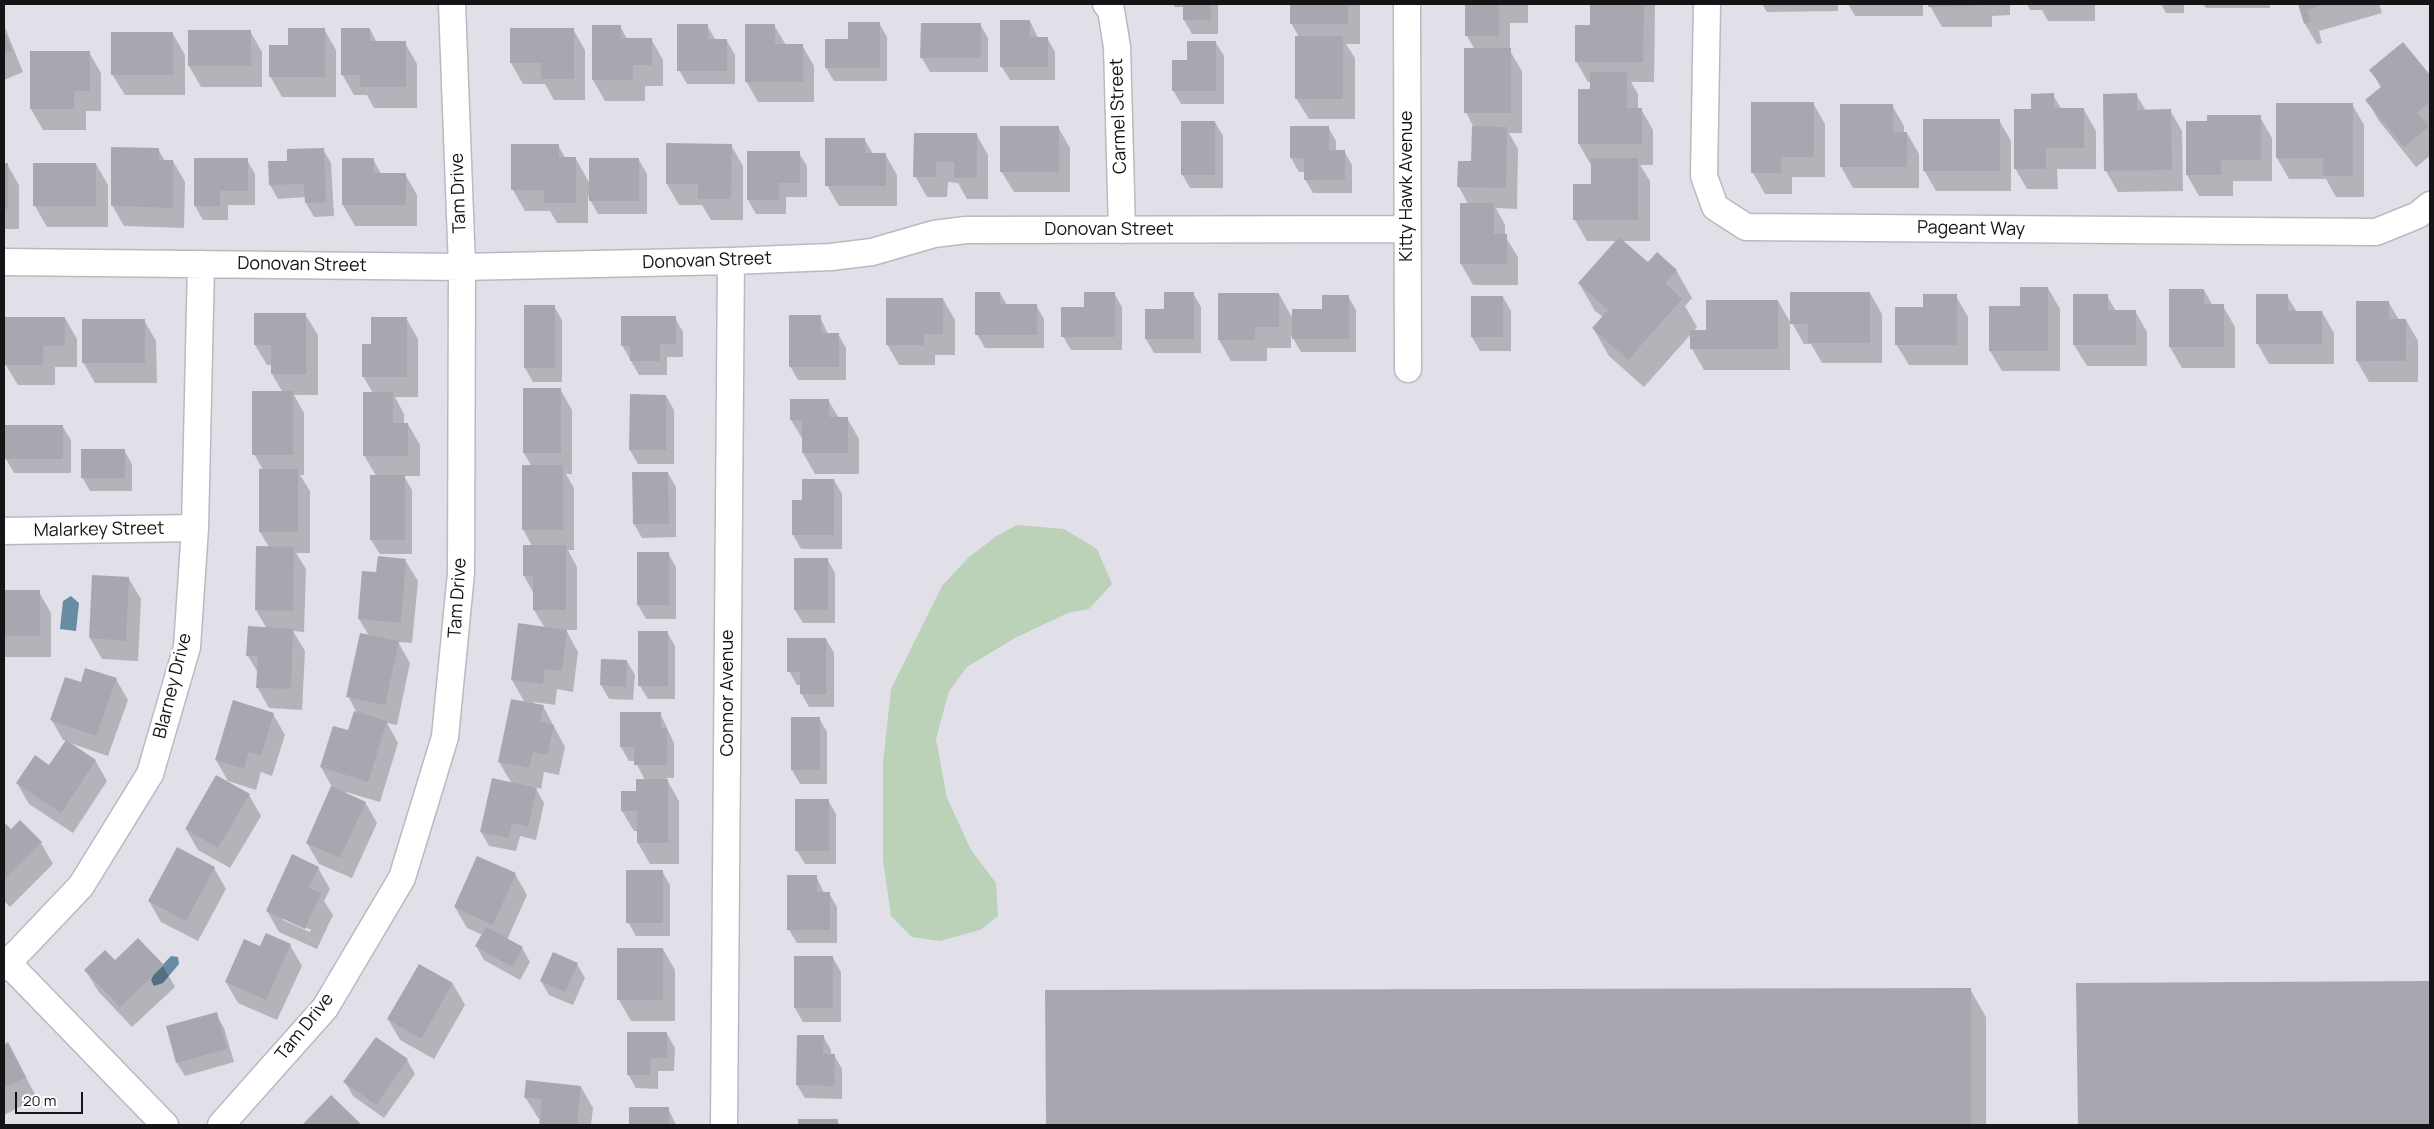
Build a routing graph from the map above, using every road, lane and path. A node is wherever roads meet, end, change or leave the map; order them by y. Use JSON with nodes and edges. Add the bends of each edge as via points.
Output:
{"nodes":[{"id":1,"x":452,"y":4,"type":"edge"},
{"id":2,"x":1106,"y":4,"type":"edge"},
{"id":3,"x":1407,"y":4,"type":"edge"},
{"id":4,"x":1707,"y":4,"type":"edge"},
{"id":5,"x":2430,"y":205,"type":"edge"},
{"id":6,"x":1407,"y":229,"type":"junction"},
{"id":7,"x":1122,"y":230,"type":"junction"},
{"id":8,"x":731,"y":261,"type":"junction"},
{"id":9,"x":4,"y":262,"type":"edge"},
{"id":10,"x":201,"y":264,"type":"junction"},
{"id":11,"x":462,"y":267,"type":"junction"},
{"id":12,"x":1408,"y":369,"type":"dead end"},
{"id":13,"x":195,"y":528,"type":"junction"},
{"id":14,"x":4,"y":531,"type":"edge"},
{"id":15,"x":5,"y":963,"type":"edge"},
{"id":16,"x":165,"y":1125,"type":"edge"},
{"id":17,"x":220,"y":1125,"type":"edge"},
{"id":18,"x":724,"y":1125,"type":"edge"}],
"edges":[{"from":1,"to":11,"type":"street","name":"Tam Drive"},
{"from":2,"to":7,"type":"street","name":"Carmel Street","via":[[1111,10],[1117,47]]},
{"from":3,"to":6,"type":"street","name":"Kitty Hawk Avenue"},
{"from":4,"to":5,"type":"street","name":"Pageant Way","via":[[1704,176],[1715,207],[1746,227],[2376,232],[2418,215]]},
{"from":6,"to":7,"type":"street","name":"Donovan Street"},
{"from":6,"to":12,"type":"street","name":"Kitty Hawk Avenue"},
{"from":7,"to":8,"type":"street","name":"Donovan Street","via":[[966,230],[934,234],[864,253]]},
{"from":8,"to":11,"type":"street","name":"Donovan Street"},
{"from":8,"to":18,"type":"street","name":"Connor Avenue"},
{"from":9,"to":10,"type":"street","name":"Donovan Street"},
{"from":10,"to":11,"type":"street","name":"Donovan Street"},
{"from":10,"to":13,"type":"street","name":"Blarney Drive"},
{"from":11,"to":17,"type":"street","name":"Tam Drive","via":[[461,573],[445,737],[402,878],[325,1008]]},
{"from":13,"to":14,"type":"street","name":"Malarkey Street"},
{"from":13,"to":15,"type":"street","name":"Blarney Drive","via":[[186,646],[150,774],[82,886]]},
{"from":15,"to":16,"type":"street"}]}
